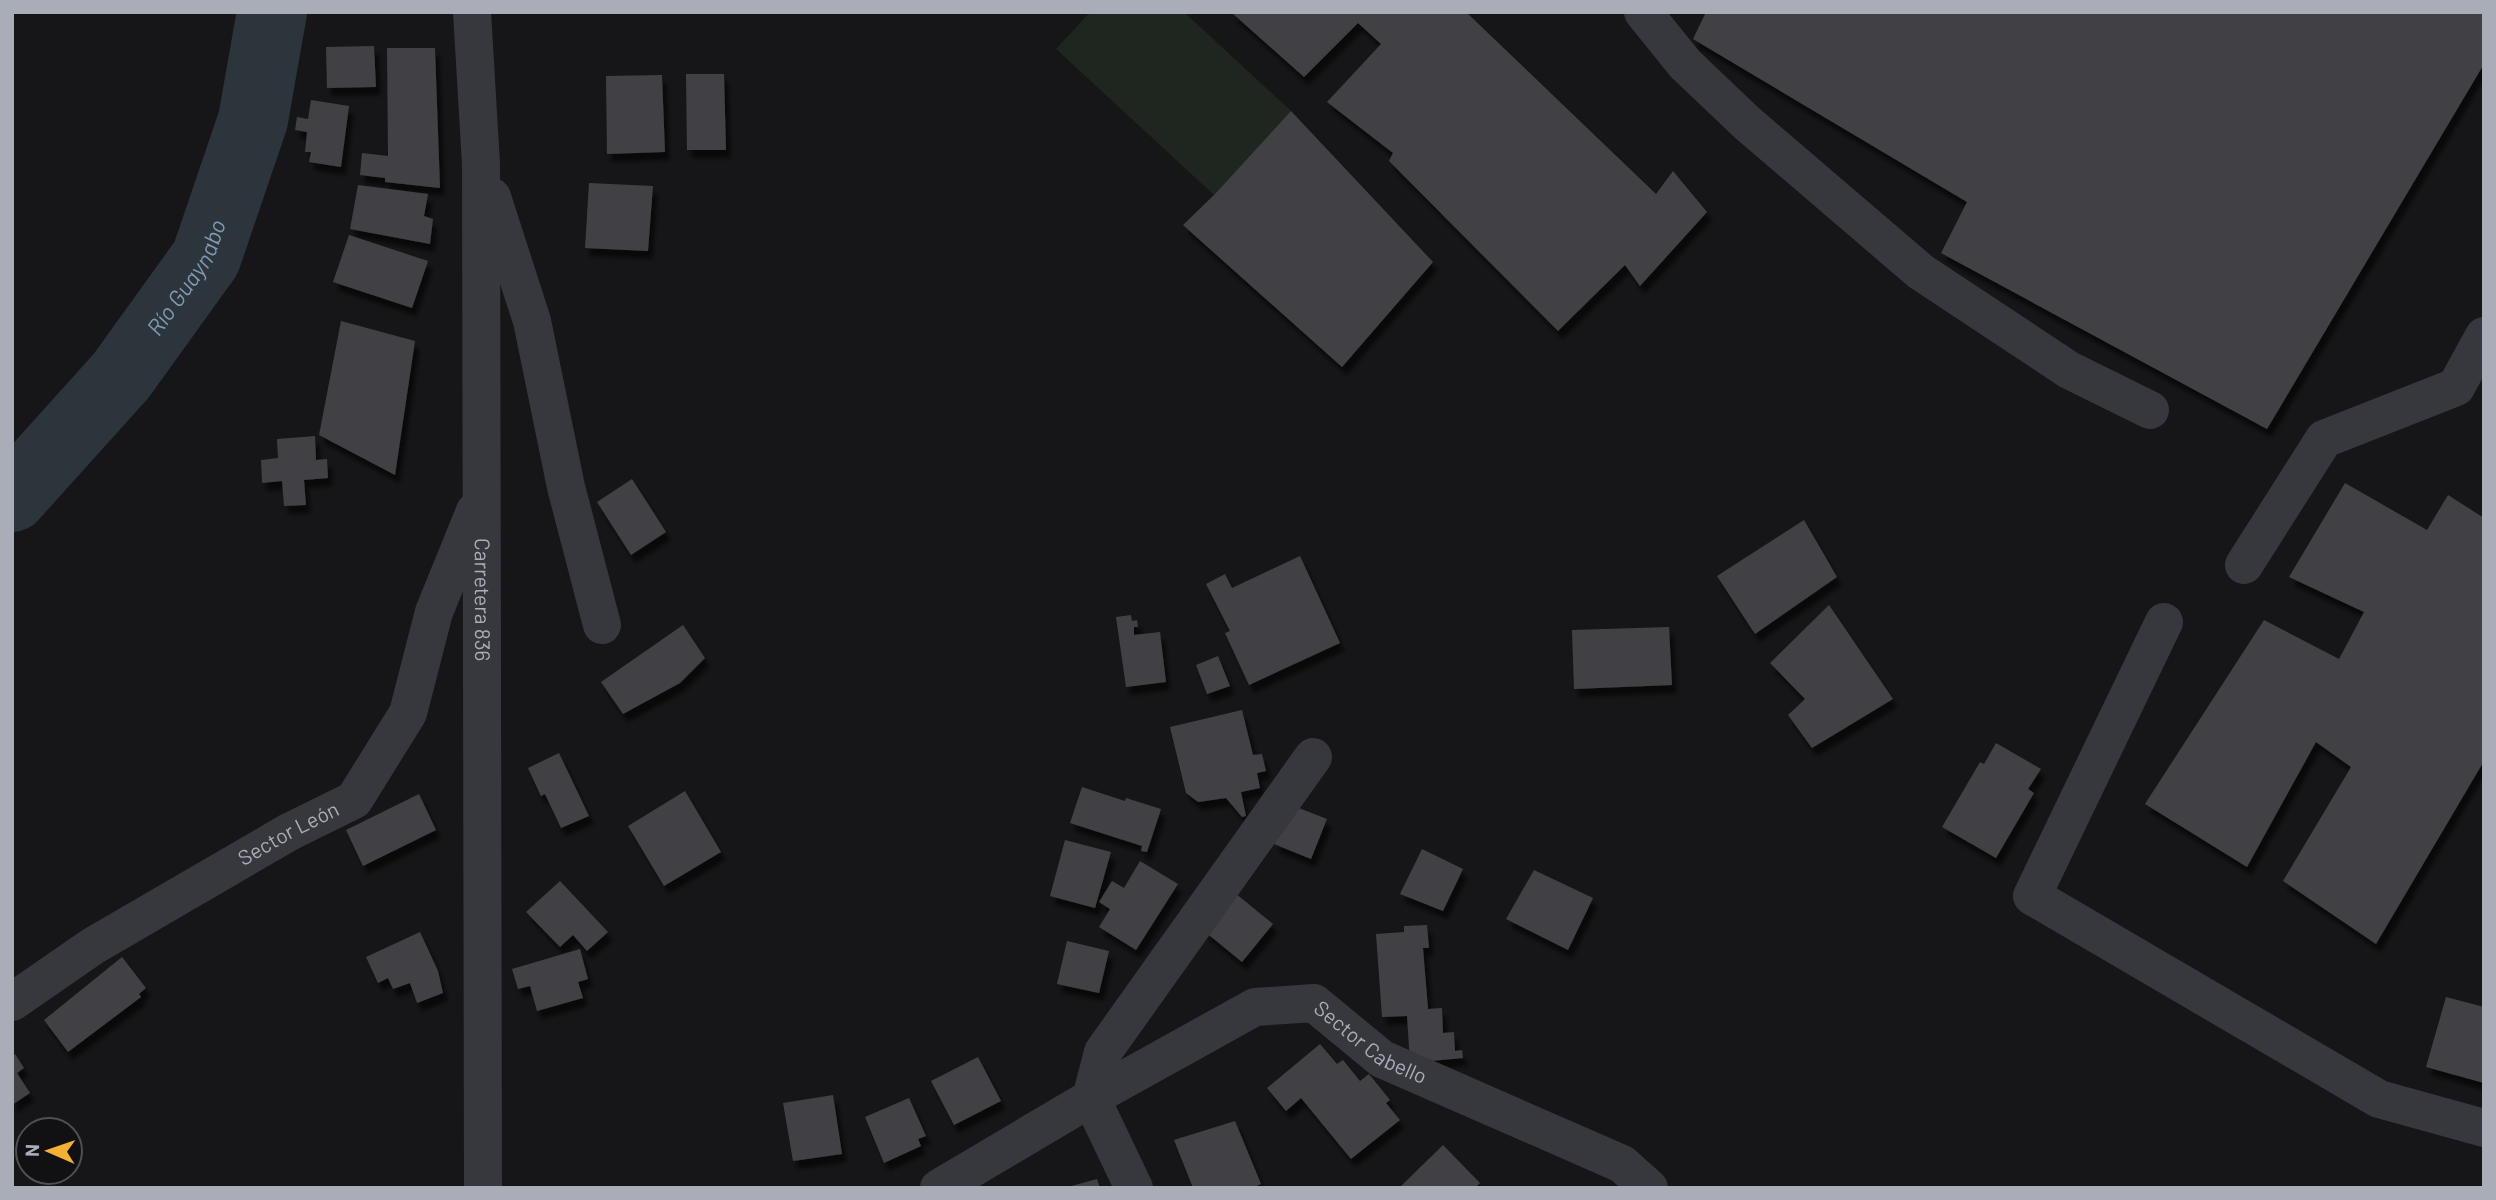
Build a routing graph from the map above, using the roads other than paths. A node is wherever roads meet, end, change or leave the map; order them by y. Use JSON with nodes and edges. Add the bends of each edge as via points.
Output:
{"nodes":[{"id":1,"x":472,"y":12,"type":"edge"},
{"id":2,"x":1643,"y":12,"type":"edge"},
{"id":3,"x":481,"y":164,"type":"junction"},
{"id":4,"x":2484,"y":336,"type":"edge"},
{"id":5,"x":2150,"y":410,"type":"dead end"},
{"id":6,"x":482,"y":493,"type":"junction"},
{"id":7,"x":2244,"y":565,"type":"dead end"},
{"id":8,"x":2164,"y":622,"type":"dead end"},
{"id":9,"x":602,"y":625,"type":"dead end"},
{"id":10,"x":1313,"y":757,"type":"dead end"},
{"id":11,"x":12,"y":1002,"type":"edge"},
{"id":12,"x":1091,"y":1098,"type":"junction"},
{"id":13,"x":2484,"y":1128,"type":"edge"},
{"id":14,"x":483,"y":1188,"type":"edge"},
{"id":15,"x":939,"y":1188,"type":"edge"},
{"id":16,"x":1134,"y":1188,"type":"edge"},
{"id":17,"x":1648,"y":1188,"type":"edge"}],
"edges":[{"from":1,"to":3,"type":"street","name":"Carretera 836"},
{"from":2,"to":5,"type":"street","via":[[1685,64],[1747,123],[1921,272],[2069,370]]},
{"from":3,"to":6,"type":"street","name":"Carretera 836"},
{"from":3,"to":9,"type":"street","via":[[532,321],[566,487]]},
{"from":4,"to":7,"type":"street","via":[[2456,387],[2324,439]]},
{"from":6,"to":11,"type":"street","name":"Sector León","via":[[434,612],[408,713],[354,800],[289,832],[93,946]]},
{"from":6,"to":14,"type":"street","name":"Carretera 836"},
{"from":8,"to":13,"type":"street","via":[[2032,896],[2379,1100]]},
{"from":10,"to":12,"type":"street","via":[[1102,1052]]},
{"from":12,"to":15,"type":"street","name":"Sector Cabello"},
{"from":12,"to":16,"type":"street"},
{"from":12,"to":17,"type":"street","name":"Sector Cabello","via":[[1255,1007],[1314,1003],[1382,1059],[1622,1164]]}]}
